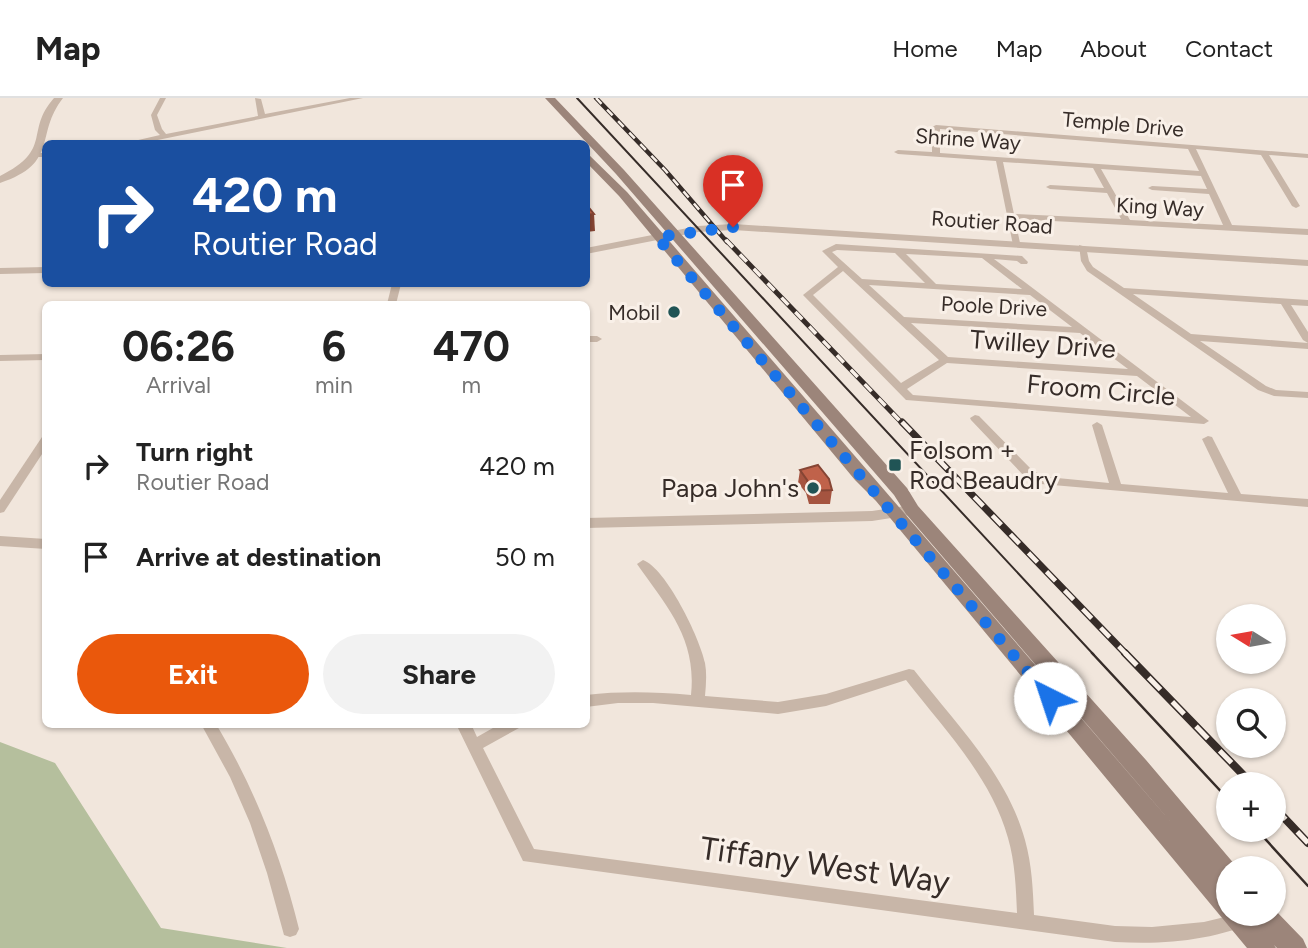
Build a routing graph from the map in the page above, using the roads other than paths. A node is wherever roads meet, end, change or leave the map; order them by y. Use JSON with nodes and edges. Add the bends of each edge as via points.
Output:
{"nodes":[{"id":1,"x":59,"y":98,"type":"edge"},
{"id":2,"x":163,"y":98,"type":"edge"},
{"id":3,"x":360,"y":98,"type":"edge"},
{"id":4,"x":538,"y":98,"type":"edge"},
{"id":5,"x":550,"y":98,"type":"edge"},
{"id":6,"x":258,"y":99,"type":"edge"},
{"id":7,"x":262,"y":117,"type":"junction"},
{"id":8,"x":163,"y":134,"type":"junction"},
{"id":9,"x":140,"y":140,"type":"edge"},
{"id":10,"x":574,"y":140,"type":"edge"},
{"id":11,"x":590,"y":140,"type":"edge"},
{"id":12,"x":590,"y":140,"type":"edge"},
{"id":13,"x":1191,"y":147,"type":"junction"},
{"id":14,"x":898,"y":152,"type":"dead end"},
{"id":15,"x":1264,"y":153,"type":"junction"},
{"id":16,"x":590,"y":154,"type":"edge"},
{"id":17,"x":41,"y":155,"type":"edge"},
{"id":18,"x":936,"y":155,"type":"junction"},
{"id":19,"x":1308,"y":156,"type":"edge"},
{"id":20,"x":590,"y":158,"type":"edge"},
{"id":21,"x":999,"y":159,"type":"junction"},
{"id":22,"x":1095,"y":165,"type":"junction"},
{"id":23,"x":620,"y":172,"type":"junction"},
{"id":24,"x":1203,"y":174,"type":"junction"},
{"id":25,"x":0,"y":180,"type":"edge"},
{"id":26,"x":1050,"y":187,"type":"dead end"},
{"id":27,"x":1152,"y":188,"type":"dead end"},
{"id":28,"x":1109,"y":191,"type":"junction"},
{"id":29,"x":1212,"y":192,"type":"junction"},
{"id":30,"x":1296,"y":206,"type":"dead end"},
{"id":31,"x":1010,"y":216,"type":"junction"},
{"id":32,"x":1128,"y":222,"type":"junction"},
{"id":33,"x":1229,"y":228,"type":"junction"},
{"id":34,"x":1308,"y":232,"type":"edge"},
{"id":35,"x":674,"y":233,"type":"junction"},
{"id":36,"x":888,"y":235,"type":"junction"},
{"id":37,"x":657,"y":237,"type":"junction"},
{"id":38,"x":971,"y":240,"type":"junction"},
{"id":39,"x":1016,"y":243,"type":"junction"},
{"id":40,"x":1082,"y":247,"type":"junction"},
{"id":41,"x":590,"y":250,"type":"edge"},
{"id":42,"x":894,"y":251,"type":"junction"},
{"id":43,"x":980,"y":256,"type":"junction"},
{"id":44,"x":1024,"y":261,"type":"dead end"},
{"id":45,"x":1308,"y":263,"type":"edge"},
{"id":46,"x":843,"y":267,"type":"junction"},
{"id":47,"x":42,"y":270,"type":"edge"},
{"id":48,"x":0,"y":271,"type":"edge"},
{"id":49,"x":860,"y":282,"type":"junction"},
{"id":50,"x":933,"y":286,"type":"junction"},
{"id":51,"x":1123,"y":291,"type":"junction"},
{"id":52,"x":1033,"y":292,"type":"junction"},
{"id":53,"x":1284,"y":301,"type":"junction"},
{"id":54,"x":1308,"y":303,"type":"edge"},
{"id":55,"x":903,"y":320,"type":"junction"},
{"id":56,"x":730,"y":324,"type":"junction"},
{"id":57,"x":1082,"y":330,"type":"junction"},
{"id":58,"x":1189,"y":337,"type":"junction"},
{"id":59,"x":1308,"y":340,"type":"edge"},
{"id":60,"x":1308,"y":346,"type":"edge"},
{"id":61,"x":42,"y":357,"type":"edge"},
{"id":62,"x":0,"y":358,"type":"edge"},
{"id":63,"x":782,"y":358,"type":"junction"},
{"id":64,"x":945,"y":360,"type":"junction"},
{"id":65,"x":1139,"y":373,"type":"junction"},
{"id":66,"x":901,"y":388,"type":"junction"},
{"id":67,"x":1308,"y":395,"type":"edge"},
{"id":68,"x":975,"y":418,"type":"dead end"},
{"id":69,"x":1097,"y":425,"type":"dead end"},
{"id":70,"x":1208,"y":439,"type":"dead end"},
{"id":71,"x":42,"y":445,"type":"edge"},
{"id":72,"x":1116,"y":487,"type":"junction"},
{"id":73,"x":1237,"y":498,"type":"junction"},
{"id":74,"x":1308,"y":503,"type":"edge"},
{"id":75,"x":0,"y":509,"type":"edge"},
{"id":76,"x":904,"y":511,"type":"junction"},
{"id":77,"x":590,"y":523,"type":"edge"},
{"id":78,"x":0,"y":541,"type":"edge"},
{"id":79,"x":42,"y":544,"type":"edge"},
{"id":80,"x":643,"y":564,"type":"dead end"},
{"id":81,"x":590,"y":700,"type":"edge"},
{"id":82,"x":697,"y":701,"type":"junction"},
{"id":83,"x":211,"y":728,"type":"edge"},
{"id":84,"x":465,"y":728,"type":"edge"},
{"id":85,"x":507,"y":728,"type":"edge"},
{"id":86,"x":473,"y":746,"type":"junction"},
{"id":87,"x":1216,"y":860,"type":"edge"},
{"id":88,"x":1216,"y":881,"type":"edge"},
{"id":89,"x":1026,"y":923,"type":"junction"},
{"id":90,"x":1226,"y":926,"type":"edge"},
{"id":91,"x":1251,"y":926,"type":"edge"},
{"id":92,"x":1262,"y":926,"type":"edge"},
{"id":93,"x":290,"y":929,"type":"dead end"},
{"id":94,"x":1263,"y":948,"type":"edge"},
{"id":95,"x":1294,"y":948,"type":"edge"}],
"edges":[{"from":1,"to":17,"type":"street","via":[[44,119]]},
{"from":2,"to":8,"type":"street","via":[[154,116]]},
{"from":3,"to":7,"type":"street"},
{"from":4,"to":10,"type":"main road"},
{"from":5,"to":12,"type":"main road"},
{"from":6,"to":7,"type":"street"},
{"from":7,"to":8,"type":"street"},
{"from":8,"to":9,"type":"street"},
{"from":11,"to":23,"type":"main road"},
{"from":13,"to":15,"type":"street","name":"Temple Drive"},
{"from":13,"to":18,"type":"street","name":"Temple Drive","via":[[936,127]]},
{"from":13,"to":24,"type":"street"},
{"from":14,"to":18,"type":"street","name":"Shrine Way"},
{"from":15,"to":19,"type":"street","name":"Temple Drive"},
{"from":15,"to":30,"type":"street"},
{"from":16,"to":23,"type":"main road"},
{"from":17,"to":25,"type":"street"},
{"from":18,"to":21,"type":"street","name":"Shrine Way"},
{"from":20,"to":37,"type":"main road"},
{"from":21,"to":22,"type":"street","name":"Shrine Way"},
{"from":21,"to":31,"type":"street"},
{"from":22,"to":24,"type":"street","name":"Shrine Way"},
{"from":22,"to":28,"type":"street"},
{"from":23,"to":35,"type":"main road"},
{"from":24,"to":29,"type":"street"},
{"from":26,"to":28,"type":"street"},
{"from":27,"to":29,"type":"street"},
{"from":28,"to":32,"type":"street"},
{"from":29,"to":33,"type":"street"},
{"from":31,"to":32,"type":"street","name":"King Way"},
{"from":31,"to":39,"type":"street"},
{"from":32,"to":33,"type":"street","name":"King Way"},
{"from":33,"to":34,"type":"street","name":"King Way"},
{"from":35,"to":36,"type":"street","name":"Routier Road","via":[[733,227]]},
{"from":35,"to":37,"type":"street","name":"Routier Road"},
{"from":35,"to":63,"type":"main road"},
{"from":36,"to":38,"type":"street","name":"Routier Road"},
{"from":36,"to":42,"type":"street"},
{"from":37,"to":41,"type":"street","name":"Routier Road"},
{"from":37,"to":56,"type":"main road"},
{"from":38,"to":39,"type":"street","name":"Routier Road"},
{"from":38,"to":43,"type":"street"},
{"from":39,"to":40,"type":"street","name":"Routier Road"},
{"from":40,"to":45,"type":"street","name":"Routier Road"},
{"from":40,"to":51,"type":"street","via":[[1090,269]]},
{"from":42,"to":43,"type":"street"},
{"from":42,"to":46,"type":"street","via":[[832,247],[826,251]]},
{"from":42,"to":50,"type":"street"},
{"from":43,"to":44,"type":"street"},
{"from":43,"to":52,"type":"street","name":"Froom Circle"},
{"from":46,"to":49,"type":"street"},
{"from":46,"to":66,"type":"street","name":"Froom Circle","via":[[808,295]]},
{"from":47,"to":48,"type":"street"},
{"from":49,"to":50,"type":"street"},
{"from":49,"to":55,"type":"street"},
{"from":50,"to":52,"type":"street"},
{"from":51,"to":53,"type":"street"},
{"from":51,"to":58,"type":"street"},
{"from":52,"to":57,"type":"street","name":"Froom Circle"},
{"from":53,"to":54,"type":"street"},
{"from":53,"to":59,"type":"street"},
{"from":55,"to":57,"type":"street","name":"Poole Drive"},
{"from":55,"to":64,"type":"street"},
{"from":56,"to":63,"type":"main road","via":[[749,332],[769,354]]},
{"from":56,"to":76,"type":"main road"},
{"from":57,"to":65,"type":"street","name":"Froom Circle"},
{"from":58,"to":60,"type":"street"},
{"from":58,"to":67,"type":"street","via":[[1262,388]]},
{"from":61,"to":62,"type":"street"},
{"from":63,"to":76,"type":"main road","via":[[901,492]]},
{"from":64,"to":65,"type":"street","name":"Twilley Drive"},
{"from":64,"to":66,"type":"street"},
{"from":65,"to":66,"type":"street","name":"Froom Circle","via":[[1204,421],[910,398]]},
{"from":68,"to":72,"type":"street","via":[[1036,478]]},
{"from":69,"to":72,"type":"street"},
{"from":70,"to":73,"type":"street"},
{"from":71,"to":75,"type":"street"},
{"from":72,"to":73,"type":"street"},
{"from":73,"to":74,"type":"street"},
{"from":76,"to":77,"type":"street"},
{"from":76,"to":87,"type":"main road","via":[[1102,724]]},
{"from":76,"to":88,"type":"main road"},
{"from":78,"to":79,"type":"street"},
{"from":80,"to":82,"type":"street","via":[[690,637],[698,663]]},
{"from":81,"to":82,"type":"street","via":[[653,697]]},
{"from":82,"to":89,"type":"street","via":[[753,708],[803,705],[909,674],[989,779],[1010,820],[1023,864]]},
{"from":83,"to":93,"type":"street","via":[[259,819]]},
{"from":84,"to":86,"type":"street","name":"Tiffany West Way"},
{"from":85,"to":86,"type":"street"},
{"from":86,"to":89,"type":"street","name":"Tiffany West Way","via":[[529,856]]},
{"from":89,"to":90,"type":"street","name":"Tiffany West Way","via":[[1149,936]]},
{"from":91,"to":94,"type":"main road"},
{"from":92,"to":95,"type":"main road"}]}
